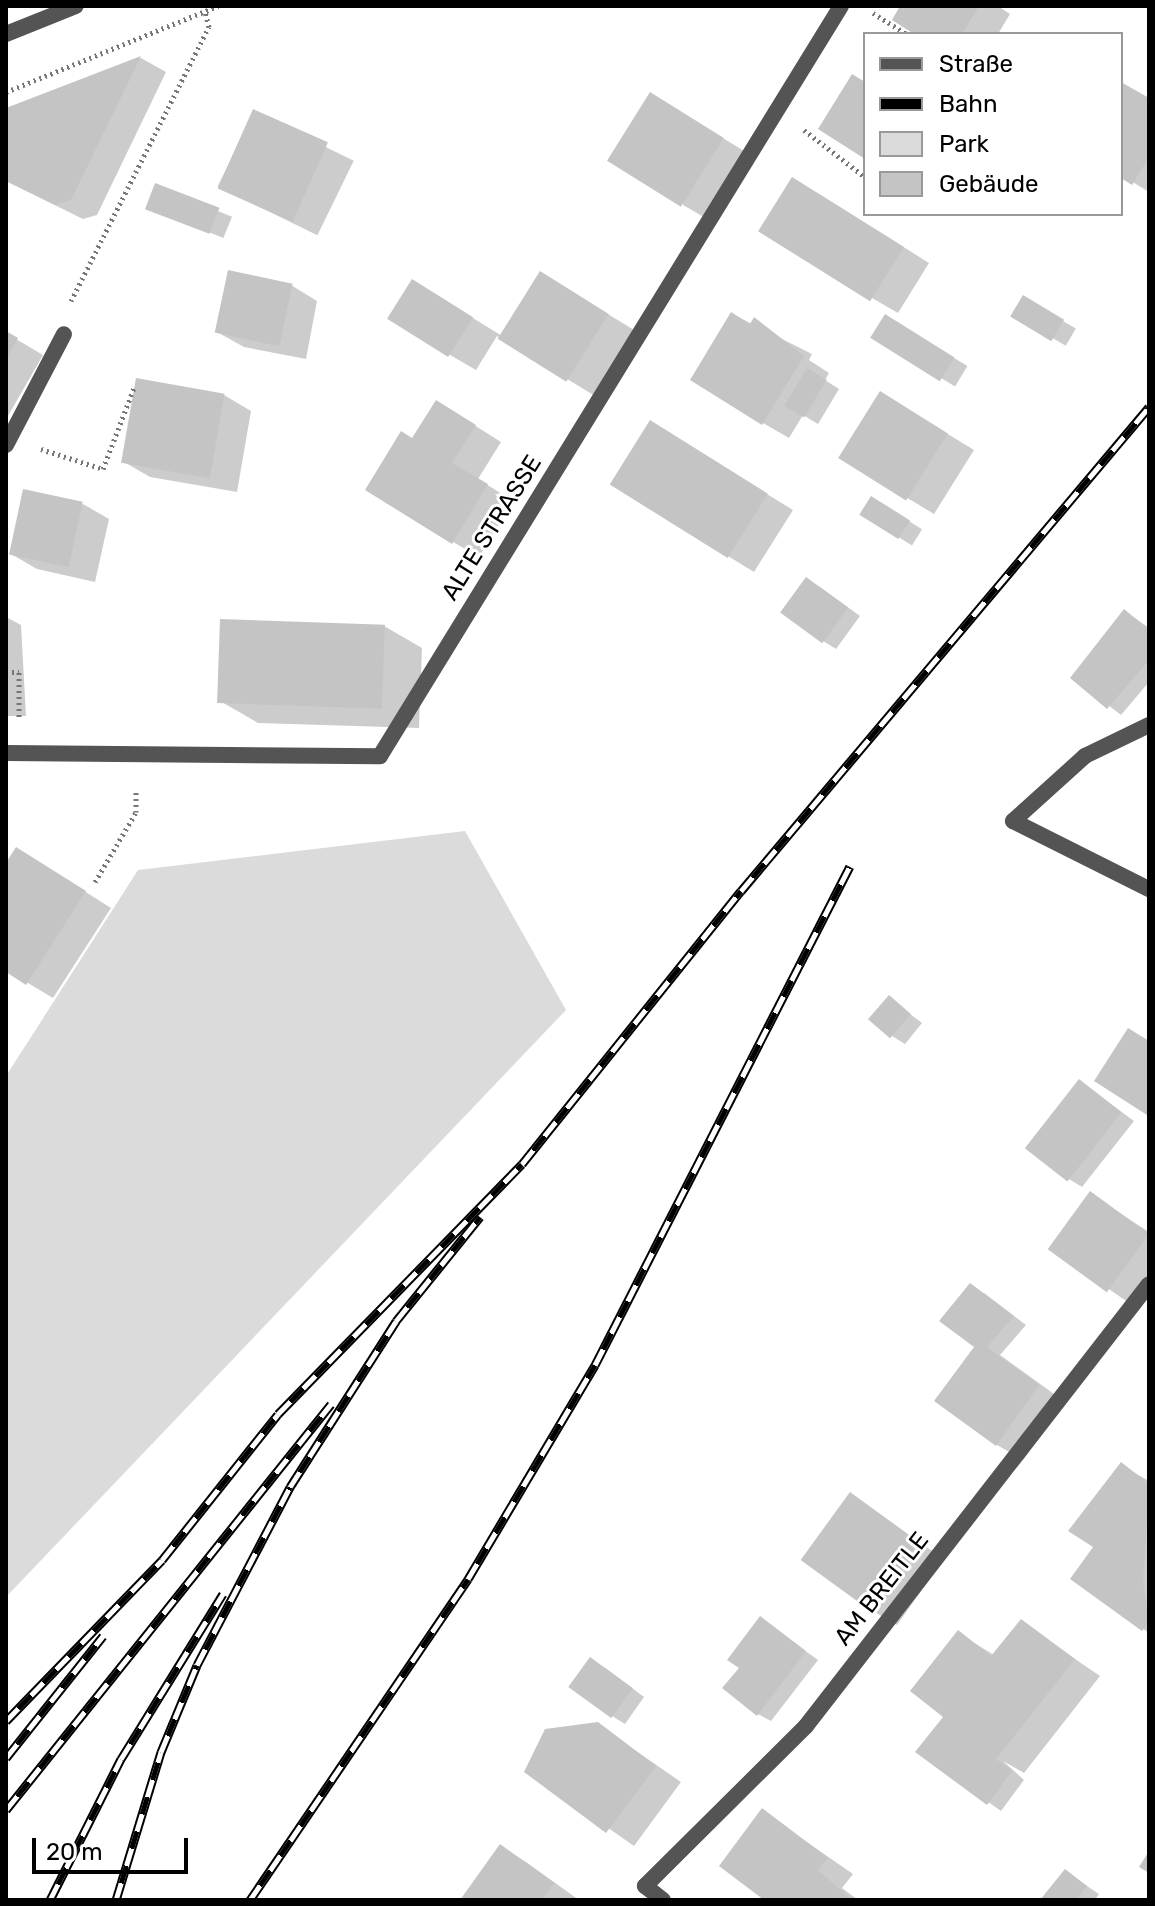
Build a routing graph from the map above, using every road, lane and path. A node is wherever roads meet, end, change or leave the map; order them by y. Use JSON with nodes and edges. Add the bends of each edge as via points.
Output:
{"nodes":[{"id":1,"x":76,"y":6,"type":"edge"},
{"id":2,"x":218,"y":6,"type":"edge"},
{"id":3,"x":841,"y":6,"type":"edge"},
{"id":4,"x":862,"y":6,"type":"edge"},
{"id":5,"x":205,"y":11,"type":"junction"},
{"id":6,"x":903,"y":32,"type":"edge"},
{"id":7,"x":6,"y":34,"type":"edge"},
{"id":8,"x":6,"y":92,"type":"edge"},
{"id":9,"x":776,"y":112,"type":"junction"},
{"id":10,"x":863,"y":176,"type":"edge"},
{"id":11,"x":64,"y":334,"type":"joint"},
{"id":12,"x":134,"y":388,"type":"dead end"},
{"id":13,"x":8,"y":442,"type":"edge"},
{"id":14,"x":6,"y":672,"type":"edge"},
{"id":15,"x":1149,"y":725,"type":"edge"},
{"id":16,"x":13,"y":753,"type":"edge"},
{"id":17,"x":137,"y":754,"type":"junction"},
{"id":18,"x":95,"y":882,"type":"dead end"},
{"id":19,"x":1149,"y":889,"type":"edge"},
{"id":20,"x":1149,"y":1284,"type":"edge"},
{"id":21,"x":663,"y":1900,"type":"edge"}],
"edges":[{"from":1,"to":7,"type":"street"},
{"from":2,"to":5,"type":"path"},
{"from":3,"to":9,"type":"street","name":"ALTE STRASSE"},
{"from":4,"to":6,"type":"path"},
{"from":5,"to":8,"type":"path"},
{"from":5,"to":11,"type":"path","via":[[209,27],[60,321]]},
{"from":9,"to":10,"type":"path"},
{"from":9,"to":17,"type":"street","name":"ALTE STRASSE","via":[[380,756]]},
{"from":11,"to":13,"type":"street"},
{"from":12,"to":13,"type":"path","via":[[103,469]]},
{"from":14,"to":16,"type":"path","via":[[19,672]]},
{"from":15,"to":19,"type":"street","via":[[1085,756],[1013,821]]},
{"from":16,"to":17,"type":"street","name":"ALTE STRASSE"},
{"from":17,"to":18,"type":"path","via":[[136,812]]},
{"from":20,"to":21,"type":"street","name":"AM BREITLE","via":[[806,1726],[645,1886]]}]}
